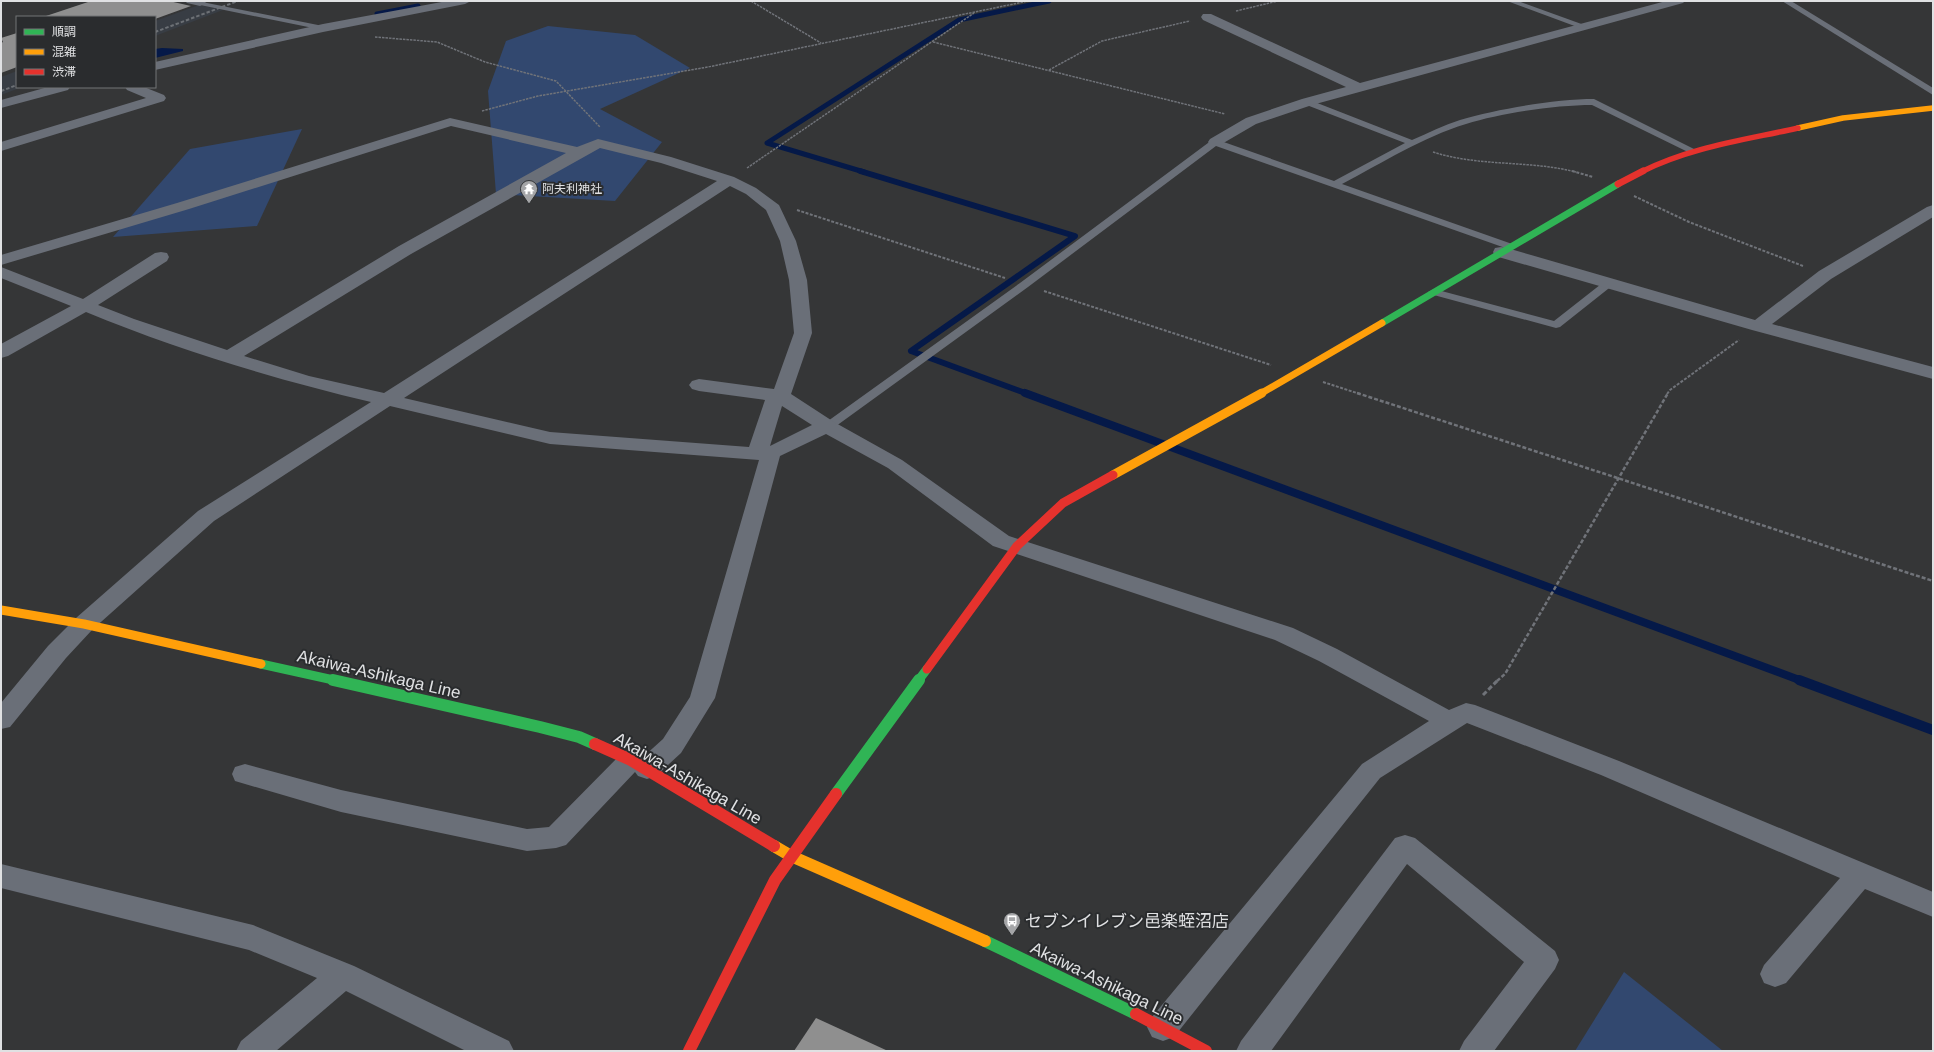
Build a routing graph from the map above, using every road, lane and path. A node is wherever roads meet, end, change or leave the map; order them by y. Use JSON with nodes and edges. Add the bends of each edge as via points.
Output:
{"nodes":[{"id":1,"x":465,"y":1,"type":"edge"},
{"id":2,"x":751,"y":1,"type":"edge"},
{"id":3,"x":1028,"y":1,"type":"edge"},
{"id":4,"x":1278,"y":1,"type":"edge"},
{"id":5,"x":1511,"y":1,"type":"edge"},
{"id":6,"x":1679,"y":1,"type":"edge"},
{"id":7,"x":1786,"y":1,"type":"edge"},
{"id":8,"x":196,"y":2,"type":"edge"},
{"id":9,"x":389,"y":4,"type":"dead end"},
{"id":10,"x":976,"y":12,"type":"junction"},
{"id":11,"x":1208,"y":17,"type":"junction"},
{"id":12,"x":351,"y":22,"type":"junction"},
{"id":13,"x":1583,"y":26,"type":"junction"},
{"id":14,"x":323,"y":28,"type":"junction"},
{"id":15,"x":373,"y":37,"type":"dead end"},
{"id":16,"x":933,"y":42,"type":"junction"},
{"id":17,"x":821,"y":44,"type":"junction"},
{"id":18,"x":156,"y":66,"type":"edge"},
{"id":19,"x":1048,"y":70,"type":"junction"},
{"id":20,"x":59,"y":88,"type":"edge"},
{"id":21,"x":134,"y":88,"type":"edge"},
{"id":22,"x":1359,"y":88,"type":"junction"},
{"id":23,"x":566,"y":91,"type":"junction"},
{"id":24,"x":1933,"y":92,"type":"edge"},
{"id":25,"x":1307,"y":102,"type":"junction"},
{"id":26,"x":1,"y":104,"type":"edge"},
{"id":27,"x":1931,"y":109,"type":"edge"},
{"id":28,"x":1250,"y":121,"type":"junction"},
{"id":29,"x":450,"y":122,"type":"junction"},
{"id":30,"x":1215,"y":142,"type":"junction"},
{"id":31,"x":598,"y":143,"type":"junction"},
{"id":32,"x":1412,"y":143,"type":"junction"},
{"id":33,"x":1,"y":147,"type":"edge"},
{"id":34,"x":1693,"y":150,"type":"junction"},
{"id":35,"x":579,"y":152,"type":"junction"},
{"id":36,"x":729,"y":180,"type":"junction"},
{"id":37,"x":1334,"y":184,"type":"junction"},
{"id":38,"x":1933,"y":210,"type":"edge"},
{"id":39,"x":1911,"y":223,"type":"junction"},
{"id":40,"x":1933,"y":228,"type":"edge"},
{"id":41,"x":1506,"y":250,"type":"junction"},
{"id":42,"x":161,"y":257,"type":"dead end"},
{"id":43,"x":1,"y":260,"type":"edge"},
{"id":44,"x":1,"y":272,"type":"edge"},
{"id":45,"x":1609,"y":283,"type":"junction"},
{"id":46,"x":1434,"y":292,"type":"junction"},
{"id":47,"x":84,"y":306,"type":"junction"},
{"id":48,"x":1758,"y":326,"type":"junction"},
{"id":49,"x":1,"y":352,"type":"edge"},
{"id":50,"x":229,"y":357,"type":"junction"},
{"id":51,"x":1933,"y":373,"type":"edge"},
{"id":52,"x":1297,"y":374,"type":"junction"},
{"id":53,"x":699,"y":385,"type":"dead end"},
{"id":54,"x":779,"y":396,"type":"junction"},
{"id":55,"x":387,"y":400,"type":"junction"},
{"id":56,"x":827,"y":426,"type":"junction"},
{"id":57,"x":764,"y":453,"type":"junction"},
{"id":58,"x":1618,"y":478,"type":"junction"},
{"id":59,"x":1017,"y":546,"type":"junction"},
{"id":60,"x":1933,"y":581,"type":"edge"},
{"id":61,"x":1,"y":610,"type":"edge"},
{"id":62,"x":84,"y":624,"type":"junction"},
{"id":63,"x":1458,"y":716,"type":"junction"},
{"id":64,"x":1,"y":720,"type":"edge"},
{"id":65,"x":639,"y":764,"type":"junction"},
{"id":66,"x":245,"y":774,"type":"dead end"},
{"id":67,"x":791,"y":856,"type":"junction"},
{"id":68,"x":1860,"y":874,"type":"junction"},
{"id":69,"x":1,"y":876,"type":"edge"},
{"id":70,"x":1933,"y":905,"type":"edge"},
{"id":71,"x":1775,"y":974,"type":"dead end"},
{"id":72,"x":343,"y":975,"type":"junction"},
{"id":73,"x":1163,"y":1027,"type":"junction"},
{"id":74,"x":252,"y":1051,"type":"edge"},
{"id":75,"x":498,"y":1051,"type":"edge"},
{"id":76,"x":689,"y":1051,"type":"edge"},
{"id":77,"x":1206,"y":1051,"type":"edge"},
{"id":78,"x":1252,"y":1051,"type":"edge"},
{"id":79,"x":1475,"y":1051,"type":"edge"}],
"edges":[{"from":1,"to":12,"type":"street"},
{"from":2,"to":17,"type":"path"},
{"from":3,"to":10,"type":"path"},
{"from":4,"to":11,"type":"path"},
{"from":5,"to":13,"type":"lane"},
{"from":6,"to":13,"type":"street"},
{"from":7,"to":24,"type":"lane"},
{"from":8,"to":14,"type":"lane"},
{"from":9,"to":12,"type":"street"},
{"from":10,"to":16,"type":"path"},
{"from":10,"to":17,"type":"path"},
{"from":11,"to":19,"type":"path","via":[[1102,41]]},
{"from":11,"to":22,"type":"street"},
{"from":12,"to":14,"type":"street"},
{"from":13,"to":22,"type":"street"},
{"from":14,"to":18,"type":"street"},
{"from":15,"to":23,"type":"path","via":[[437,42],[485,62],[556,81]]},
{"from":16,"to":19,"type":"path"},
{"from":16,"to":36,"type":"path"},
{"from":17,"to":23,"type":"path","via":[[693,70]]},
{"from":19,"to":28,"type":"path"},
{"from":20,"to":26,"type":"street"},
{"from":21,"to":33,"type":"street","via":[[159,98]]},
{"from":22,"to":25,"type":"street"},
{"from":23,"to":29,"type":"path","via":[[499,106]]},
{"from":23,"to":31,"type":"path","via":[[606,134]]},
{"from":25,"to":28,"type":"street"},
{"from":25,"to":32,"type":"lane"},
{"from":27,"to":34,"type":"street","via":[[1843,118]]},
{"from":28,"to":30,"type":"street"},
{"from":29,"to":35,"type":"street"},
{"from":29,"to":43,"type":"street"},
{"from":30,"to":37,"type":"lane"},
{"from":30,"to":56,"type":"lane","via":[[1024,285]]},
{"from":31,"to":35,"type":"street"},
{"from":31,"to":36,"type":"street","via":[[666,160]]},
{"from":32,"to":34,"type":"lane","via":[[1463,122],[1520,110],[1594,102]]},
{"from":32,"to":37,"type":"lane"},
{"from":34,"to":41,"type":"street","via":[[1657,164],[1622,182]]},
{"from":35,"to":50,"type":"street","via":[[405,250]]},
{"from":36,"to":54,"type":"street","via":[[751,191],[773,208],[790,247],[798,280],[803,333]]},
{"from":36,"to":55,"type":"street"},
{"from":37,"to":41,"type":"lane"},
{"from":38,"to":39,"type":"street"},
{"from":39,"to":40,"type":"street"},
{"from":39,"to":48,"type":"street","via":[[1825,275]]},
{"from":41,"to":45,"type":"street"},
{"from":41,"to":46,"type":"street"},
{"from":42,"to":47,"type":"street"},
{"from":44,"to":47,"type":"street"},
{"from":45,"to":46,"type":"lane","via":[[1556,325]]},
{"from":45,"to":48,"type":"street"},
{"from":46,"to":52,"type":"street"},
{"from":47,"to":49,"type":"street"},
{"from":47,"to":50,"type":"street"},
{"from":48,"to":51,"type":"street"},
{"from":48,"to":58,"type":"path","via":[[1670,390]]},
{"from":50,"to":55,"type":"street","via":[[304,380]]},
{"from":52,"to":58,"type":"path"},
{"from":52,"to":59,"type":"street","via":[[1063,503]]},
{"from":53,"to":54,"type":"street"},
{"from":54,"to":56,"type":"street"},
{"from":54,"to":57,"type":"street"},
{"from":55,"to":57,"type":"street","via":[[550,438]]},
{"from":55,"to":62,"type":"street","via":[[206,516]]},
{"from":56,"to":57,"type":"street"},
{"from":56,"to":59,"type":"street","via":[[895,464],[1001,541]]},
{"from":57,"to":65,"type":"street","via":[[702,698],[672,746]]},
{"from":58,"to":60,"type":"path"},
{"from":58,"to":63,"type":"path","via":[[1505,674]]},
{"from":59,"to":63,"type":"street","via":[[1284,634]]},
{"from":59,"to":67,"type":"street"},
{"from":61,"to":62,"type":"street","name":"Akaiwa-Ashikaga Line"},
{"from":62,"to":64,"type":"street","via":[[57,652]]},
{"from":62,"to":65,"type":"street","name":"Akaiwa-Ashikaga Line","via":[[540,727],[579,738]]},
{"from":63,"to":68,"type":"street","via":[[1610,768]]},
{"from":63,"to":73,"type":"street","via":[[1371,771]]},
{"from":65,"to":66,"type":"street","via":[[556,837],[527,840],[341,801]]},
{"from":65,"to":67,"type":"street","name":"Akaiwa-Ashikaga Line"},
{"from":67,"to":73,"type":"street","name":"Akaiwa-Ashikaga Line","via":[[966,932]]},
{"from":67,"to":76,"type":"street","via":[[775,880]]},
{"from":68,"to":70,"type":"street"},
{"from":68,"to":71,"type":"street"},
{"from":69,"to":72,"type":"street","via":[[253,938]]},
{"from":72,"to":74,"type":"street"},
{"from":72,"to":75,"type":"street"},
{"from":73,"to":77,"type":"street","name":"Akaiwa-Ashikaga Line"},
{"from":78,"to":79,"type":"street","via":[[1405,846],[1544,960]]}]}
